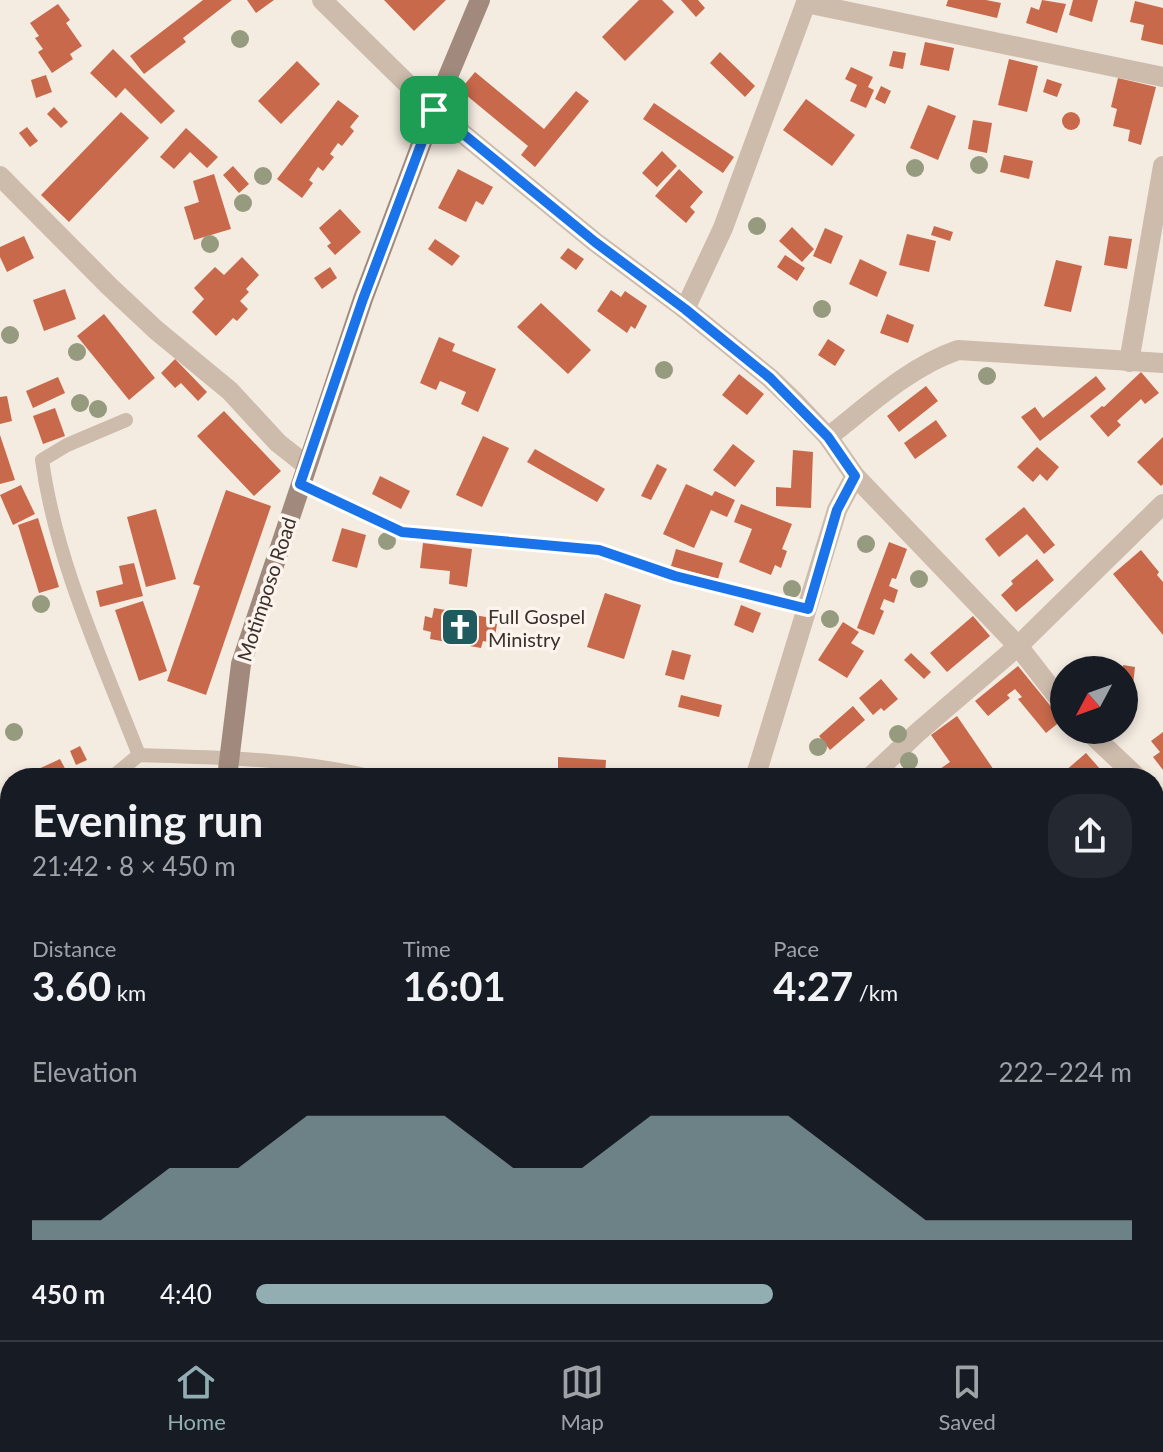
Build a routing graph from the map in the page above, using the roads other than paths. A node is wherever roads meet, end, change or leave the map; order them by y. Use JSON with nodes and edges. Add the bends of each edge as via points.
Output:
{"nodes":[{"id":1,"x":322,"y":0,"type":"edge"},
{"id":2,"x":480,"y":0,"type":"edge"},
{"id":3,"x":806,"y":1,"type":"edge"},
{"id":4,"x":1163,"y":77,"type":"edge"},
{"id":5,"x":434,"y":110,"type":"junction"},
{"id":6,"x":1163,"y":166,"type":"edge"},
{"id":7,"x":0,"y":176,"type":"edge"},
{"id":8,"x":685,"y":309,"type":"junction"},
{"id":9,"x":1129,"y":362,"type":"junction"},
{"id":10,"x":1163,"y":363,"type":"edge"},
{"id":11,"x":126,"y":420,"type":"dead end"},
{"id":12,"x":828,"y":437,"type":"junction"},
{"id":13,"x":303,"y":474,"type":"junction"},
{"id":14,"x":855,"y":476,"type":"junction"},
{"id":15,"x":1163,"y":504,"type":"edge"},
{"id":16,"x":808,"y":609,"type":"junction"},
{"id":17,"x":1018,"y":646,"type":"junction"},
{"id":18,"x":1050,"y":687,"type":"edge"},
{"id":19,"x":1102,"y":744,"type":"edge"},
{"id":20,"x":139,"y":755,"type":"junction"},
{"id":21,"x":123,"y":768,"type":"edge"},
{"id":22,"x":228,"y":768,"type":"edge"},
{"id":23,"x":335,"y":768,"type":"edge"},
{"id":24,"x":758,"y":768,"type":"edge"},
{"id":25,"x":880,"y":768,"type":"edge"},
{"id":26,"x":1127,"y":768,"type":"edge"}],
"edges":[{"from":1,"to":5,"type":"street"},
{"from":2,"to":5,"type":"street","name":"Motimposo Road"},
{"from":3,"to":4,"type":"street"},
{"from":3,"to":8,"type":"street","via":[[723,228]]},
{"from":5,"to":8,"type":"street"},
{"from":5,"to":13,"type":"street","name":"Motimposo Road"},
{"from":6,"to":9,"type":"street"},
{"from":7,"to":13,"type":"street","via":[[128,304],[230,391]]},
{"from":8,"to":12,"type":"street","via":[[770,378]]},
{"from":9,"to":10,"type":"street"},
{"from":9,"to":12,"type":"street","via":[[958,350],[908,375]]},
{"from":11,"to":20,"type":"lane","via":[[42,460],[49,507]]},
{"from":12,"to":14,"type":"street"},
{"from":13,"to":16,"type":"lane","via":[[402,532],[599,550],[675,576]]},
{"from":13,"to":22,"type":"street","name":"Motimposo Road","via":[[241,664]]},
{"from":14,"to":16,"type":"street","via":[[837,510]]},
{"from":14,"to":17,"type":"street"},
{"from":15,"to":17,"type":"street"},
{"from":16,"to":24,"type":"street"},
{"from":17,"to":18,"type":"street"},
{"from":17,"to":25,"type":"street"},
{"from":19,"to":26,"type":"street"},
{"from":20,"to":21,"type":"lane"},
{"from":20,"to":22,"type":"lane"},
{"from":22,"to":23,"type":"lane"}]}
